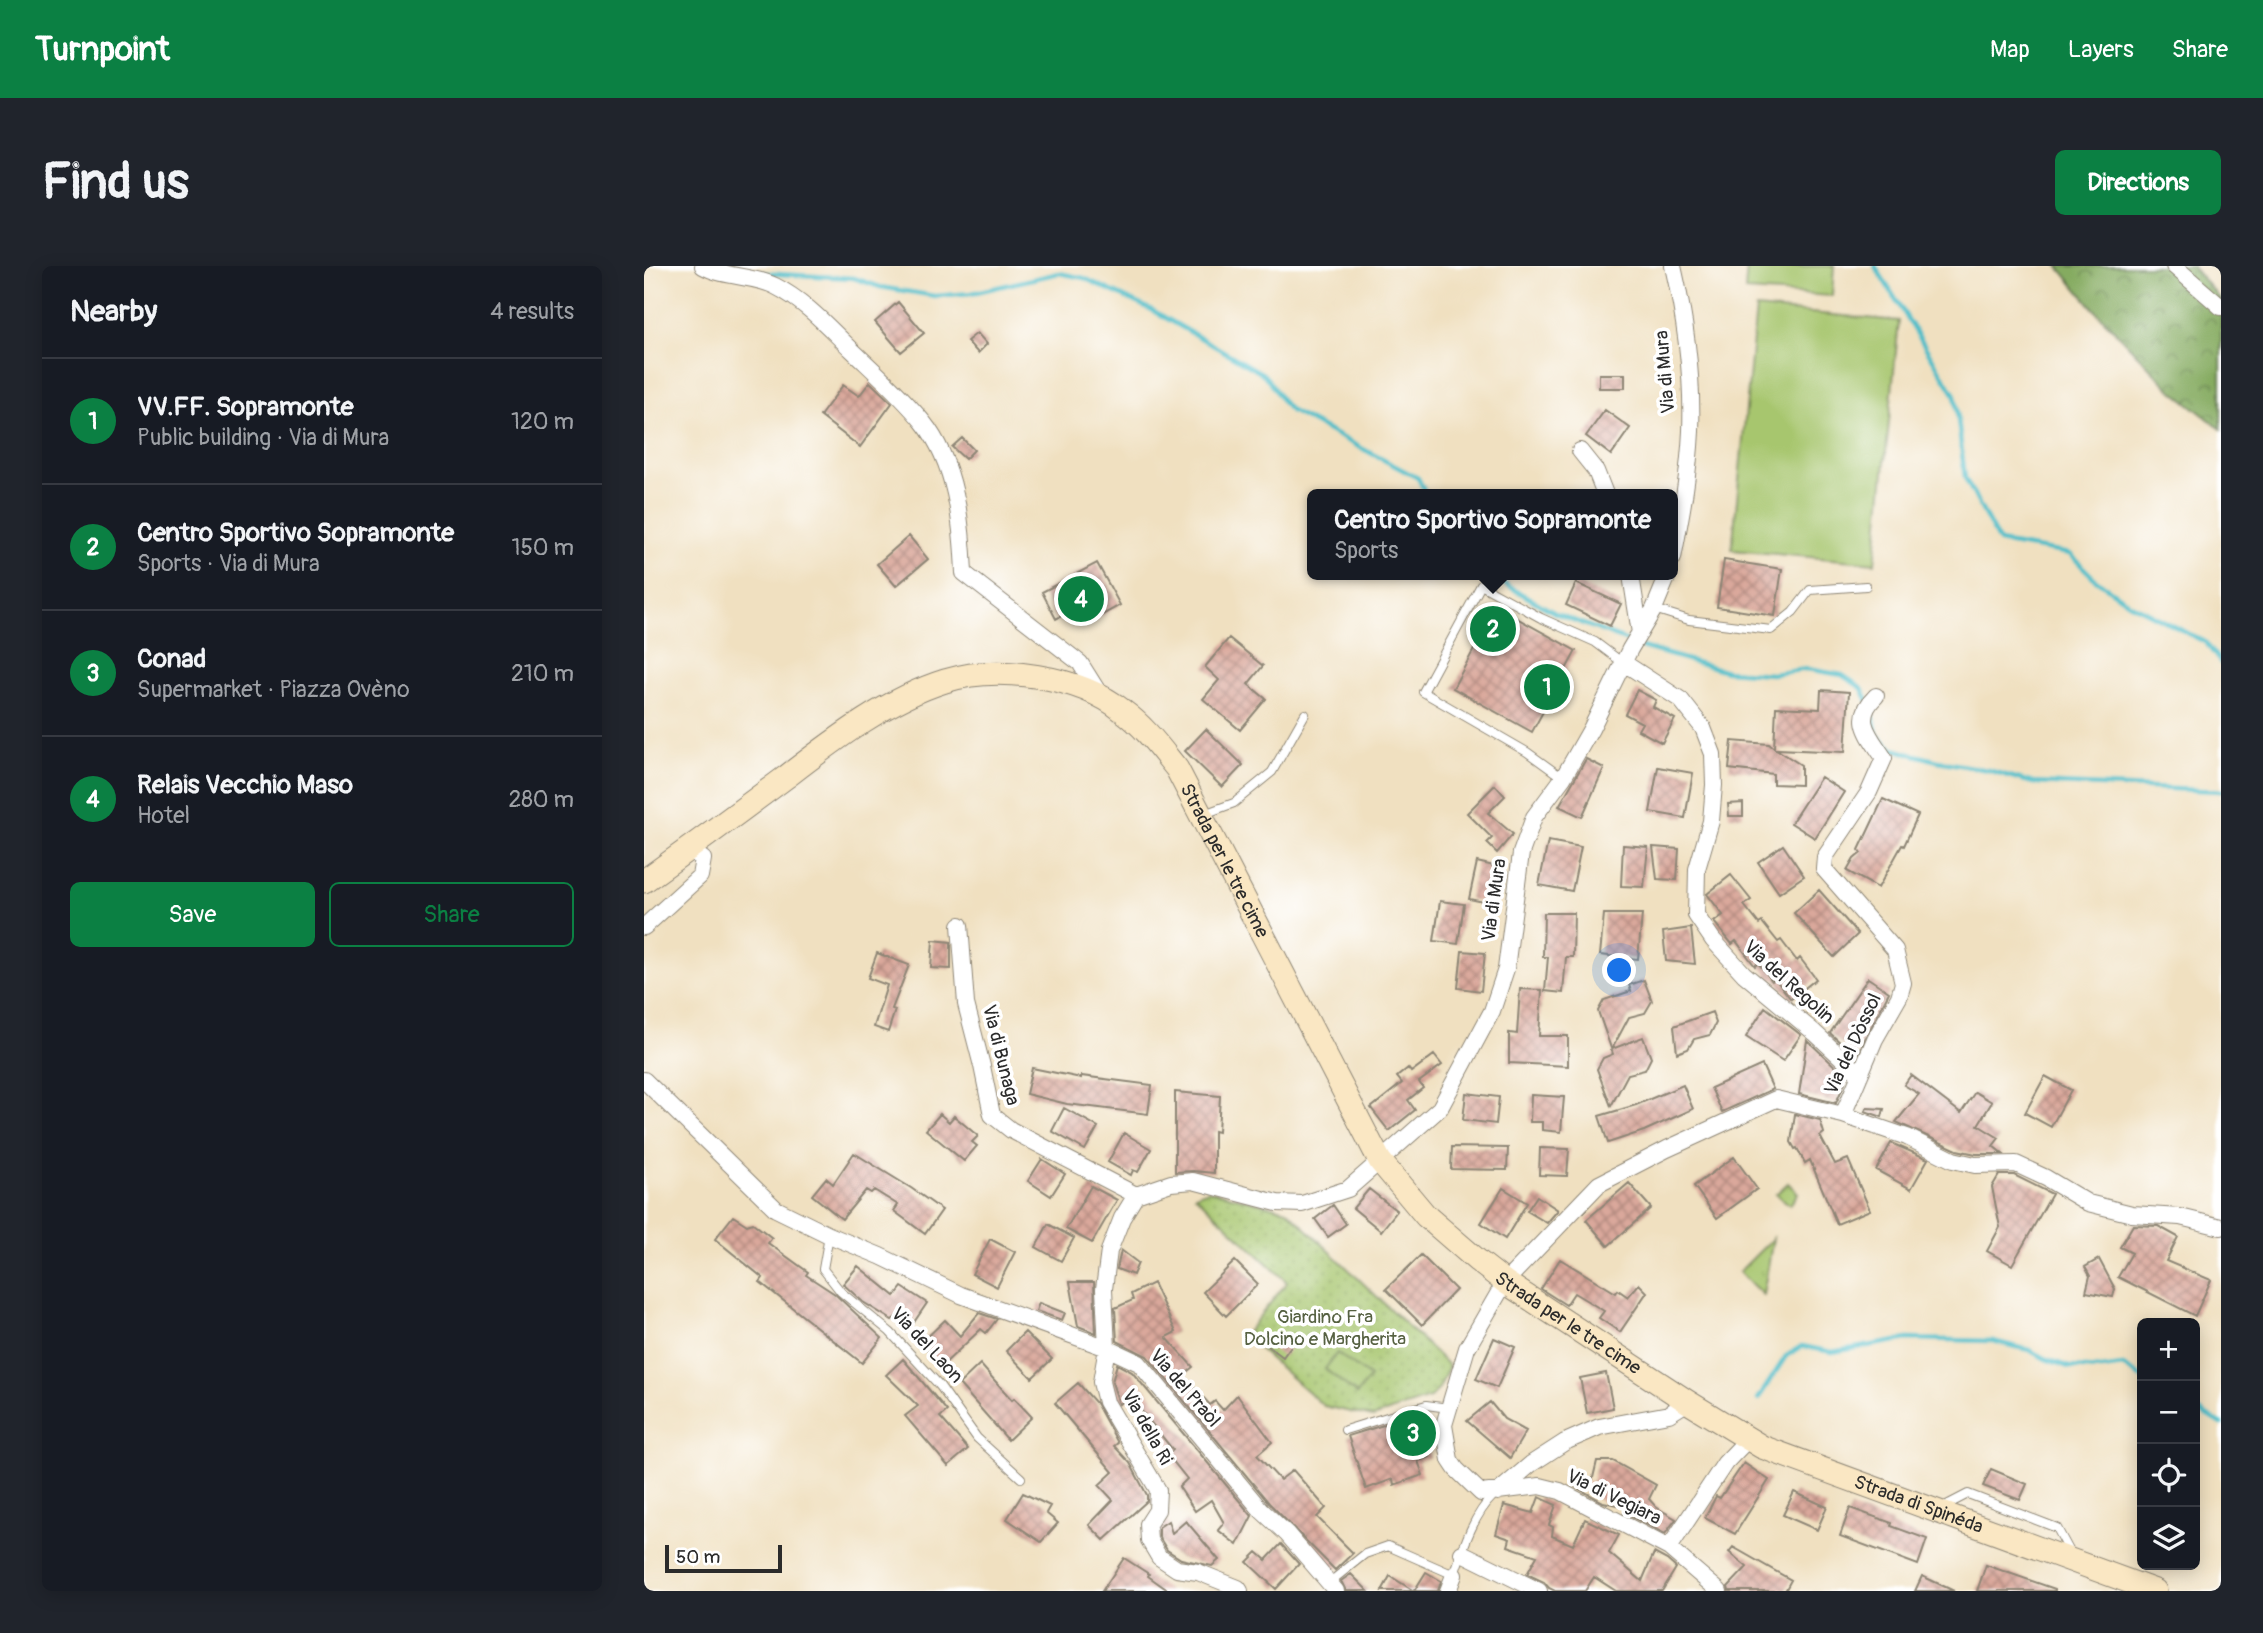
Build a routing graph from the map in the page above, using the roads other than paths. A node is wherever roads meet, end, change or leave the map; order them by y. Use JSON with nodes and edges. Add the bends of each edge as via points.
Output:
{"nodes":[{"id":1,"x":704,"y":266,"type":"edge"},
{"id":2,"x":1673,"y":266,"type":"edge"},
{"id":3,"x":2174,"y":266,"type":"edge"},
{"id":4,"x":2221,"y":307,"type":"edge"},
{"id":5,"x":1580,"y":451,"type":"dead end"},
{"id":6,"x":1603,"y":489,"type":"edge"},
{"id":7,"x":1678,"y":531,"type":"edge"},
{"id":8,"x":1632,"y":580,"type":"edge"},
{"id":9,"x":1666,"y":580,"type":"edge"},
{"id":10,"x":1866,"y":586,"type":"dead end"},
{"id":11,"x":1654,"y":609,"type":"junction"},
{"id":12,"x":1640,"y":633,"type":"junction"},
{"id":13,"x":1627,"y":656,"type":"junction"},
{"id":14,"x":1103,"y":699,"type":"junction"},
{"id":15,"x":1871,"y":701,"type":"dead end"},
{"id":16,"x":1305,"y":714,"type":"dead end"},
{"id":17,"x":1563,"y":778,"type":"junction"},
{"id":18,"x":1202,"y":815,"type":"junction"},
{"id":19,"x":689,"y":849,"type":"junction"},
{"id":20,"x":644,"y":881,"type":"edge"},
{"id":21,"x":960,"y":925,"type":"dead end"},
{"id":22,"x":644,"y":927,"type":"edge"},
{"id":23,"x":1860,"y":1075,"type":"junction"},
{"id":24,"x":644,"y":1080,"type":"edge"},
{"id":25,"x":1843,"y":1115,"type":"junction"},
{"id":26,"x":1380,"y":1161,"type":"junction"},
{"id":27,"x":1136,"y":1195,"type":"junction"},
{"id":28,"x":2221,"y":1227,"type":"edge"},
{"id":29,"x":829,"y":1235,"type":"junction"},
{"id":30,"x":1506,"y":1282,"type":"junction"},
{"id":31,"x":1107,"y":1348,"type":"junction"},
{"id":32,"x":1688,"y":1402,"type":"junction"},
{"id":33,"x":1450,"y":1405,"type":"junction"},
{"id":34,"x":1346,"y":1430,"type":"dead end"},
{"id":35,"x":1748,"y":1438,"type":"junction"},
{"id":36,"x":1021,"y":1478,"type":"dead end"},
{"id":37,"x":1497,"y":1492,"type":"junction"},
{"id":38,"x":1670,"y":1548,"type":"junction"},
{"id":39,"x":1462,"y":1553,"type":"junction"},
{"id":40,"x":1454,"y":1575,"type":"junction"},
{"id":41,"x":1333,"y":1586,"type":"edge"},
{"id":42,"x":1240,"y":1591,"type":"edge"},
{"id":43,"x":1448,"y":1591,"type":"edge"},
{"id":44,"x":1539,"y":1591,"type":"edge"},
{"id":45,"x":1719,"y":1591,"type":"edge"},
{"id":46,"x":2155,"y":1591,"type":"edge"}],
"edges":[{"from":1,"to":14,"type":"street","via":[[772,284],[801,302],[898,394],[925,424],[945,461],[962,527],[964,573],[1080,663]]},
{"from":2,"to":7,"type":"street","name":"Via di Mura","via":[[1688,356],[1691,429]]},
{"from":3,"to":4,"type":"street"},
{"from":5,"to":6,"type":"street"},
{"from":8,"to":12,"type":"street"},
{"from":9,"to":11,"type":"street","name":"Via di Mura"},
{"from":10,"to":11,"type":"lane","via":[[1810,590],[1771,631],[1689,620]]},
{"from":11,"to":12,"type":"street","name":"Via di Mura"},
{"from":12,"to":13,"type":"street","name":"Via di Mura"},
{"from":13,"to":17,"type":"street","name":"Via di Mura"},
{"from":13,"to":17,"type":"lane","via":[[1480,585],[1423,692]]},
{"from":13,"to":23,"type":"street","name":"Via del Regolin","via":[[1681,700],[1703,729],[1713,754],[1710,821],[1697,869],[1696,915],[1744,974]]},
{"from":14,"to":18,"type":"main road","name":"Strada per le tre cime","via":[[1147,731],[1177,769]]},
{"from":14,"to":19,"type":"main road","name":"Strada per le tre cime","via":[[1066,682],[1029,674],[945,680],[845,733]]},
{"from":15,"to":23,"type":"street","name":"Via del Dòssol","via":[[1864,726],[1884,758],[1870,792],[1825,857],[1824,869],[1895,950],[1903,984]]},
{"from":16,"to":18,"type":"lane","via":[[1272,772],[1234,803]]},
{"from":17,"to":26,"type":"street","name":"Via di Mura","via":[[1534,817],[1521,853],[1506,969],[1492,1011],[1440,1108]]},
{"from":18,"to":26,"type":"main road","name":"Strada per le tre cime"},
{"from":19,"to":20,"type":"main road","name":"Strada per le tre cime"},
{"from":19,"to":22,"type":"street","via":[[703,859],[700,876]]},
{"from":21,"to":27,"type":"street","name":"Via di Bunaga","via":[[966,1004],[992,1115],[1010,1130]]},
{"from":23,"to":25,"type":"street","name":"Via del Dòssol"},
{"from":24,"to":29,"type":"street","via":[[776,1209]]},
{"from":25,"to":28,"type":"street","name":"Via del Dòssol","via":[[1906,1136],[1953,1160],[1975,1165],[2016,1164],[2088,1203]]},
{"from":25,"to":30,"type":"street","name":"Via del Dòssol","via":[[1776,1099],[1667,1149],[1599,1184]]},
{"from":26,"to":27,"type":"street","via":[[1348,1189],[1302,1203],[1277,1203],[1194,1181]]},
{"from":26,"to":30,"type":"main road","name":"Strada per le tre cime","via":[[1426,1216]]},
{"from":27,"to":31,"type":"street","via":[[1109,1251],[1104,1289]]},
{"from":29,"to":31,"type":"street","via":[[961,1295]]},
{"from":29,"to":36,"type":"lane","name":"Via del Laon","via":[[823,1269],[841,1292],[890,1332],[940,1386],[977,1438]]},
{"from":30,"to":32,"type":"main road","name":"Strada per le tre cime"},
{"from":30,"to":33,"type":"street","name":"Via del Dòssol","via":[[1467,1349]]},
{"from":31,"to":41,"type":"street","name":"Via del Praòl","via":[[1139,1363],[1261,1510]]},
{"from":31,"to":42,"type":"street","name":"Via della Ri","via":[[1101,1382],[1106,1402],[1158,1490],[1157,1510],[1148,1524],[1149,1540],[1159,1557],[1178,1569],[1198,1572]]},
{"from":32,"to":35,"type":"main road","name":"Strada di Spinéda"},
{"from":32,"to":37,"type":"street","via":[[1669,1414],[1599,1427],[1565,1442]]},
{"from":33,"to":34,"type":"lane","via":[[1426,1405]]},
{"from":33,"to":37,"type":"street","name":"Via del Dòssol","via":[[1444,1425],[1450,1460],[1481,1493]]},
{"from":35,"to":38,"type":"street","name":"Via di Vegiara","via":[[1725,1463]]},
{"from":35,"to":46,"type":"main road","name":"Strada di Spinéda"},
{"from":37,"to":38,"type":"street","name":"Via di Vegiara","via":[[1540,1486],[1560,1490]]},
{"from":37,"to":39,"type":"lane","via":[[1486,1502]]},
{"from":38,"to":45,"type":"street","name":"Via di Vegiara"},
{"from":39,"to":40,"type":"lane"},
{"from":39,"to":44,"type":"street"},
{"from":40,"to":41,"type":"lane","via":[[1388,1546],[1365,1554]]},
{"from":40,"to":43,"type":"street"}]}
